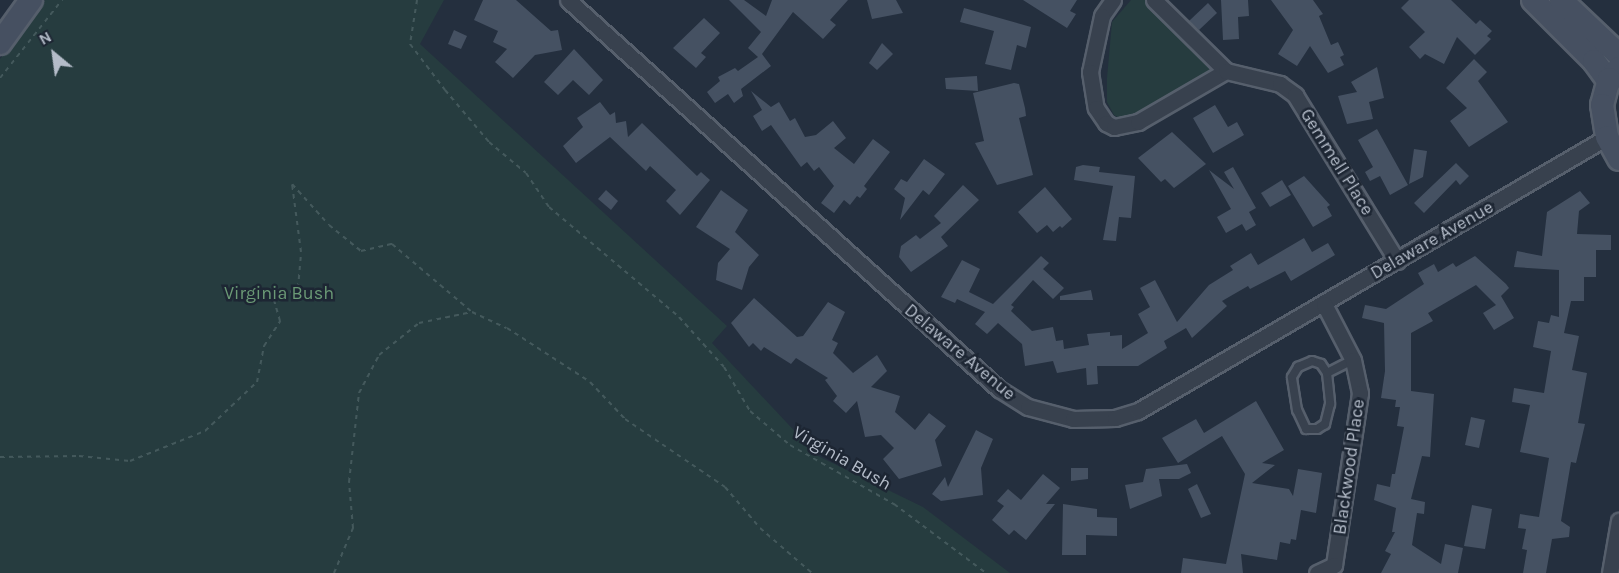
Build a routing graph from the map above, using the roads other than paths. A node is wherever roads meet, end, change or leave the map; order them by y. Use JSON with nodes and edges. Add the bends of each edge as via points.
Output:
{"nodes":[{"id":1,"x":31,"y":0,"type":"edge"},
{"id":2,"x":568,"y":0,"type":"edge"},
{"id":3,"x":1113,"y":0,"type":"edge"},
{"id":4,"x":1154,"y":0,"type":"edge"},
{"id":5,"x":1533,"y":0,"type":"edge"},
{"id":6,"x":1561,"y":0,"type":"edge"},
{"id":7,"x":0,"y":43,"type":"edge"},
{"id":8,"x":1619,"y":55,"type":"edge"},
{"id":9,"x":1227,"y":71,"type":"junction"},
{"id":10,"x":1614,"y":75,"type":"edge"},
{"id":11,"x":1607,"y":137,"type":"junction"},
{"id":12,"x":1619,"y":159,"type":"edge"},
{"id":13,"x":1397,"y":261,"type":"junction"},
{"id":14,"x":1324,"y":303,"type":"junction"},
{"id":15,"x":1353,"y":360,"type":"junction"},
{"id":16,"x":1327,"y":373,"type":"junction"},
{"id":17,"x":1619,"y":521,"type":"edge"},
{"id":18,"x":1338,"y":569,"type":"edge"},
{"id":19,"x":1317,"y":573,"type":"edge"},
{"id":20,"x":1610,"y":573,"type":"edge"}],
"edges":[{"from":1,"to":7,"type":"street"},
{"from":2,"to":14,"type":"street","name":"Delaware Avenue","via":[[973,367],[1028,407],[1052,416],[1092,420],[1138,411]]},
{"from":3,"to":9,"type":"street","via":[[1102,16],[1090,72],[1096,108],[1106,123],[1114,127],[1138,122]]},
{"from":4,"to":9,"type":"street"},
{"from":5,"to":10,"type":"street","via":[[1594,61]]},
{"from":6,"to":8,"type":"street"},
{"from":9,"to":13,"type":"street","name":"Gemmell Place","via":[[1280,84],[1295,95]]},
{"from":10,"to":11,"type":"street","via":[[1602,105]]},
{"from":11,"to":12,"type":"street"},
{"from":11,"to":13,"type":"street","name":"Delaware Avenue"},
{"from":13,"to":14,"type":"street","name":"Delaware Avenue"},
{"from":14,"to":15,"type":"street","name":"Blackwood Place"},
{"from":15,"to":16,"type":"lane"},
{"from":15,"to":18,"type":"street","name":"Blackwood Place","via":[[1360,412]]},
{"from":16,"to":16,"type":"lane","via":[[1331,392],[1326,419],[1317,429],[1306,429],[1297,410],[1293,371],[1312,361],[1322,363]]},
{"from":17,"to":20,"type":"street"},
{"from":18,"to":19,"type":"street","name":"Blackwood Place"}]}
